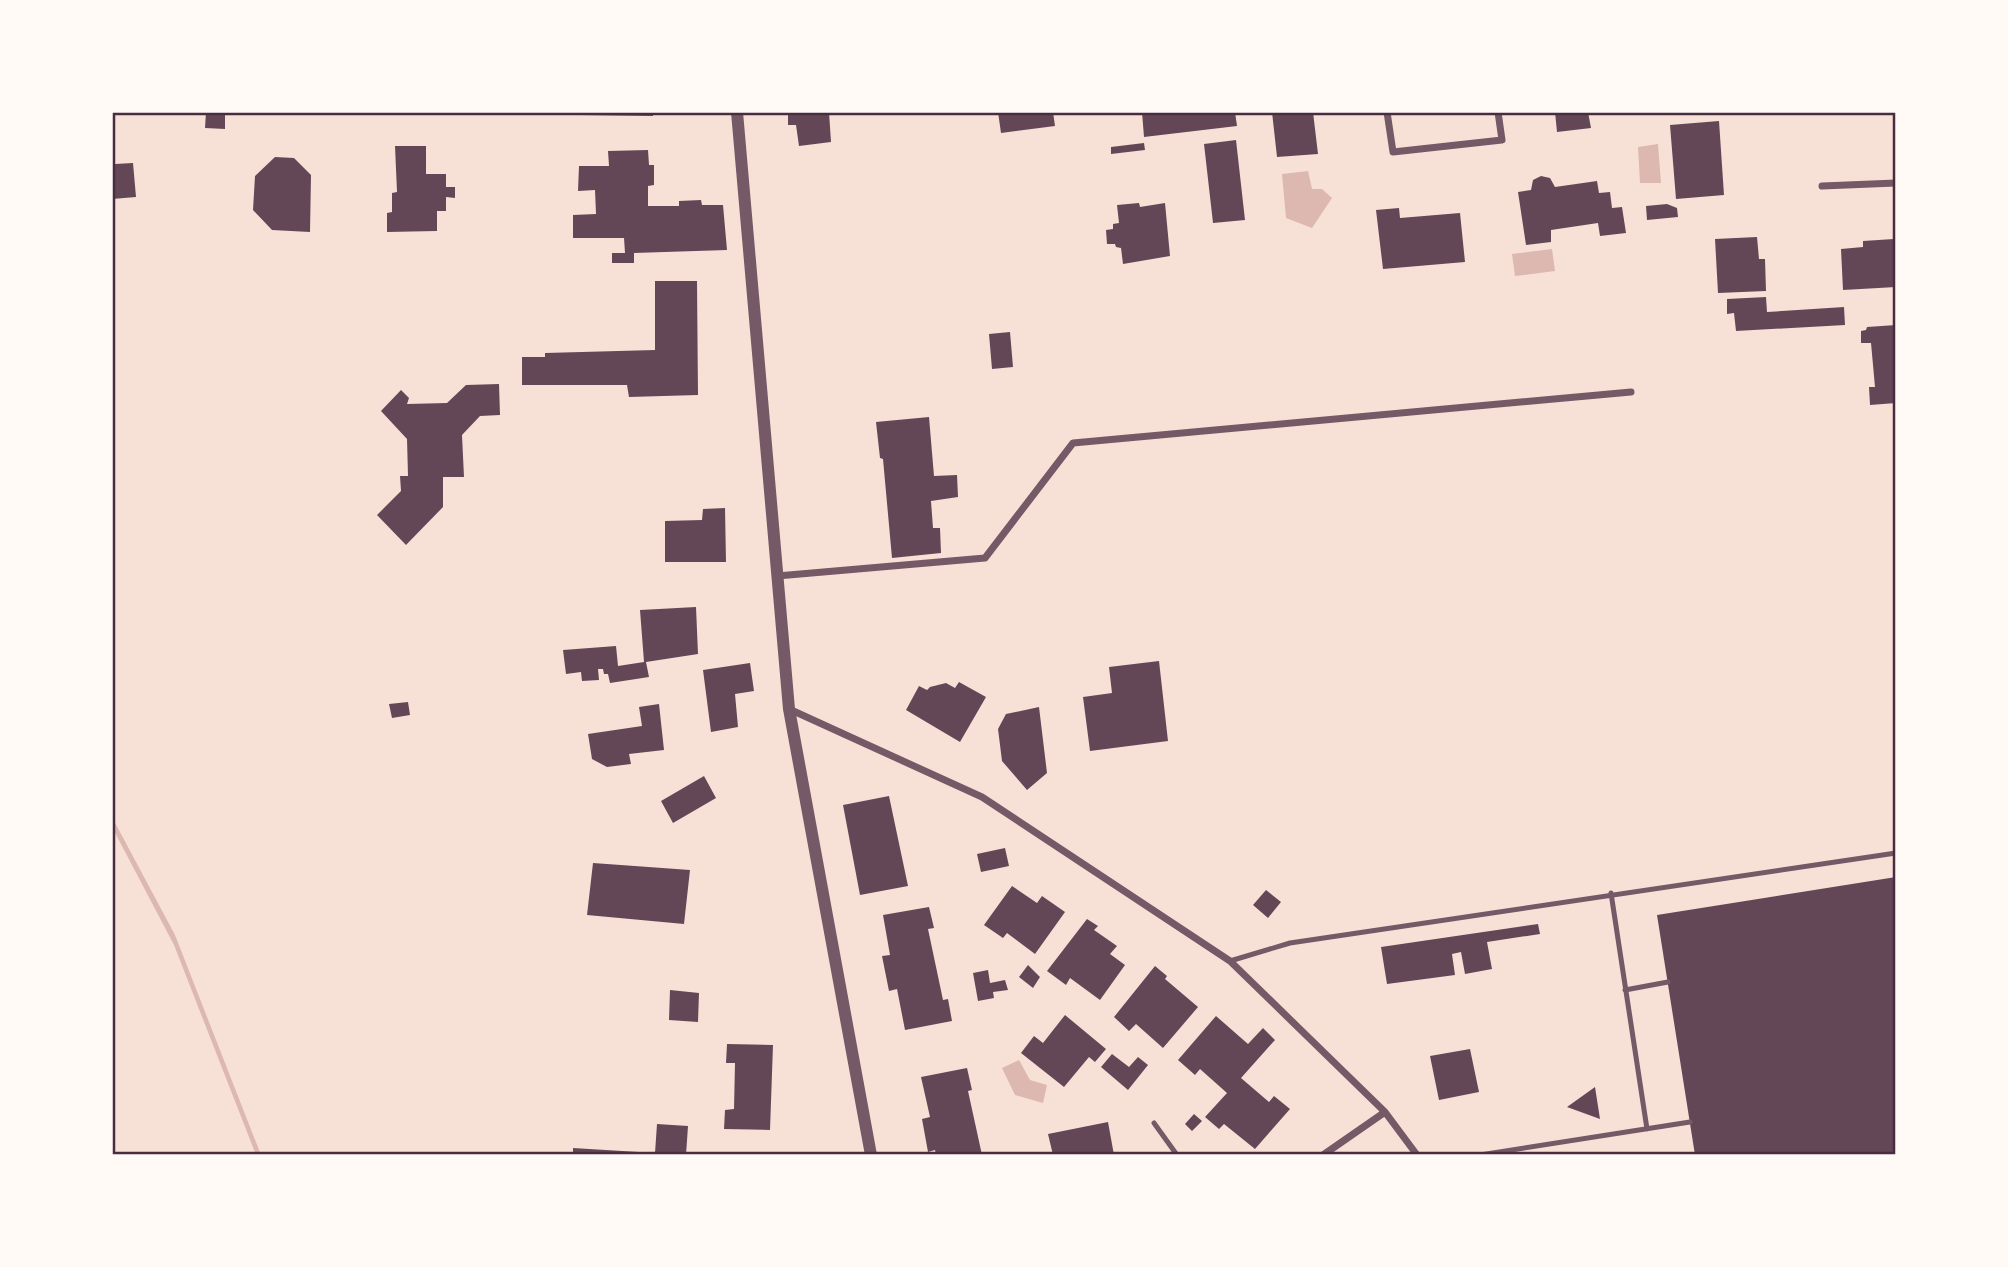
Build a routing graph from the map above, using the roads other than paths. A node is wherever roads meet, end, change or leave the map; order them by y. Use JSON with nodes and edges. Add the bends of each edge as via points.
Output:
{"nodes":[{"id":1,"x":737,"y":112,"type":"edge"},
{"id":2,"x":1387,"y":112,"type":"edge"},
{"id":3,"x":1498,"y":112,"type":"edge"},
{"id":4,"x":1896,"y":183,"type":"edge"},
{"id":5,"x":1822,"y":186,"type":"dead end"},
{"id":6,"x":1631,"y":392,"type":"dead end"},
{"id":7,"x":777,"y":576,"type":"junction"},
{"id":8,"x":789,"y":709,"type":"junction"},
{"id":9,"x":1896,"y":853,"type":"edge"},
{"id":10,"x":1611,"y":893,"type":"junction"},
{"id":11,"x":1230,"y":961,"type":"junction"},
{"id":12,"x":1668,"y":982,"type":"dead end"},
{"id":13,"x":1625,"y":990,"type":"junction"},
{"id":14,"x":1385,"y":1112,"type":"junction"},
{"id":15,"x":1690,"y":1122,"type":"dead end"},
{"id":16,"x":1154,"y":1123,"type":"dead end"},
{"id":17,"x":1647,"y":1129,"type":"junction"},
{"id":18,"x":872,"y":1155,"type":"edge"},
{"id":19,"x":1177,"y":1155,"type":"edge"},
{"id":20,"x":1323,"y":1155,"type":"edge"},
{"id":21,"x":1417,"y":1155,"type":"edge"},
{"id":22,"x":1480,"y":1155,"type":"edge"}],
"edges":[{"from":1,"to":7,"type":"street"},
{"from":2,"to":3,"type":"street","via":[[1393,152],[1502,140]]},
{"from":4,"to":5,"type":"street"},
{"from":6,"to":7,"type":"street","via":[[1073,443],[985,558]]},
{"from":7,"to":8,"type":"street"},
{"from":8,"to":11,"type":"street","via":[[982,797]]},
{"from":8,"to":18,"type":"street"},
{"from":9,"to":10,"type":"lane"},
{"from":10,"to":11,"type":"lane","via":[[1290,943]]},
{"from":10,"to":13,"type":"lane"},
{"from":11,"to":14,"type":"street"},
{"from":12,"to":13,"type":"lane"},
{"from":13,"to":17,"type":"lane"},
{"from":14,"to":20,"type":"street"},
{"from":14,"to":21,"type":"street"},
{"from":15,"to":17,"type":"lane"},
{"from":16,"to":19,"type":"lane"},
{"from":17,"to":22,"type":"lane"}]}
